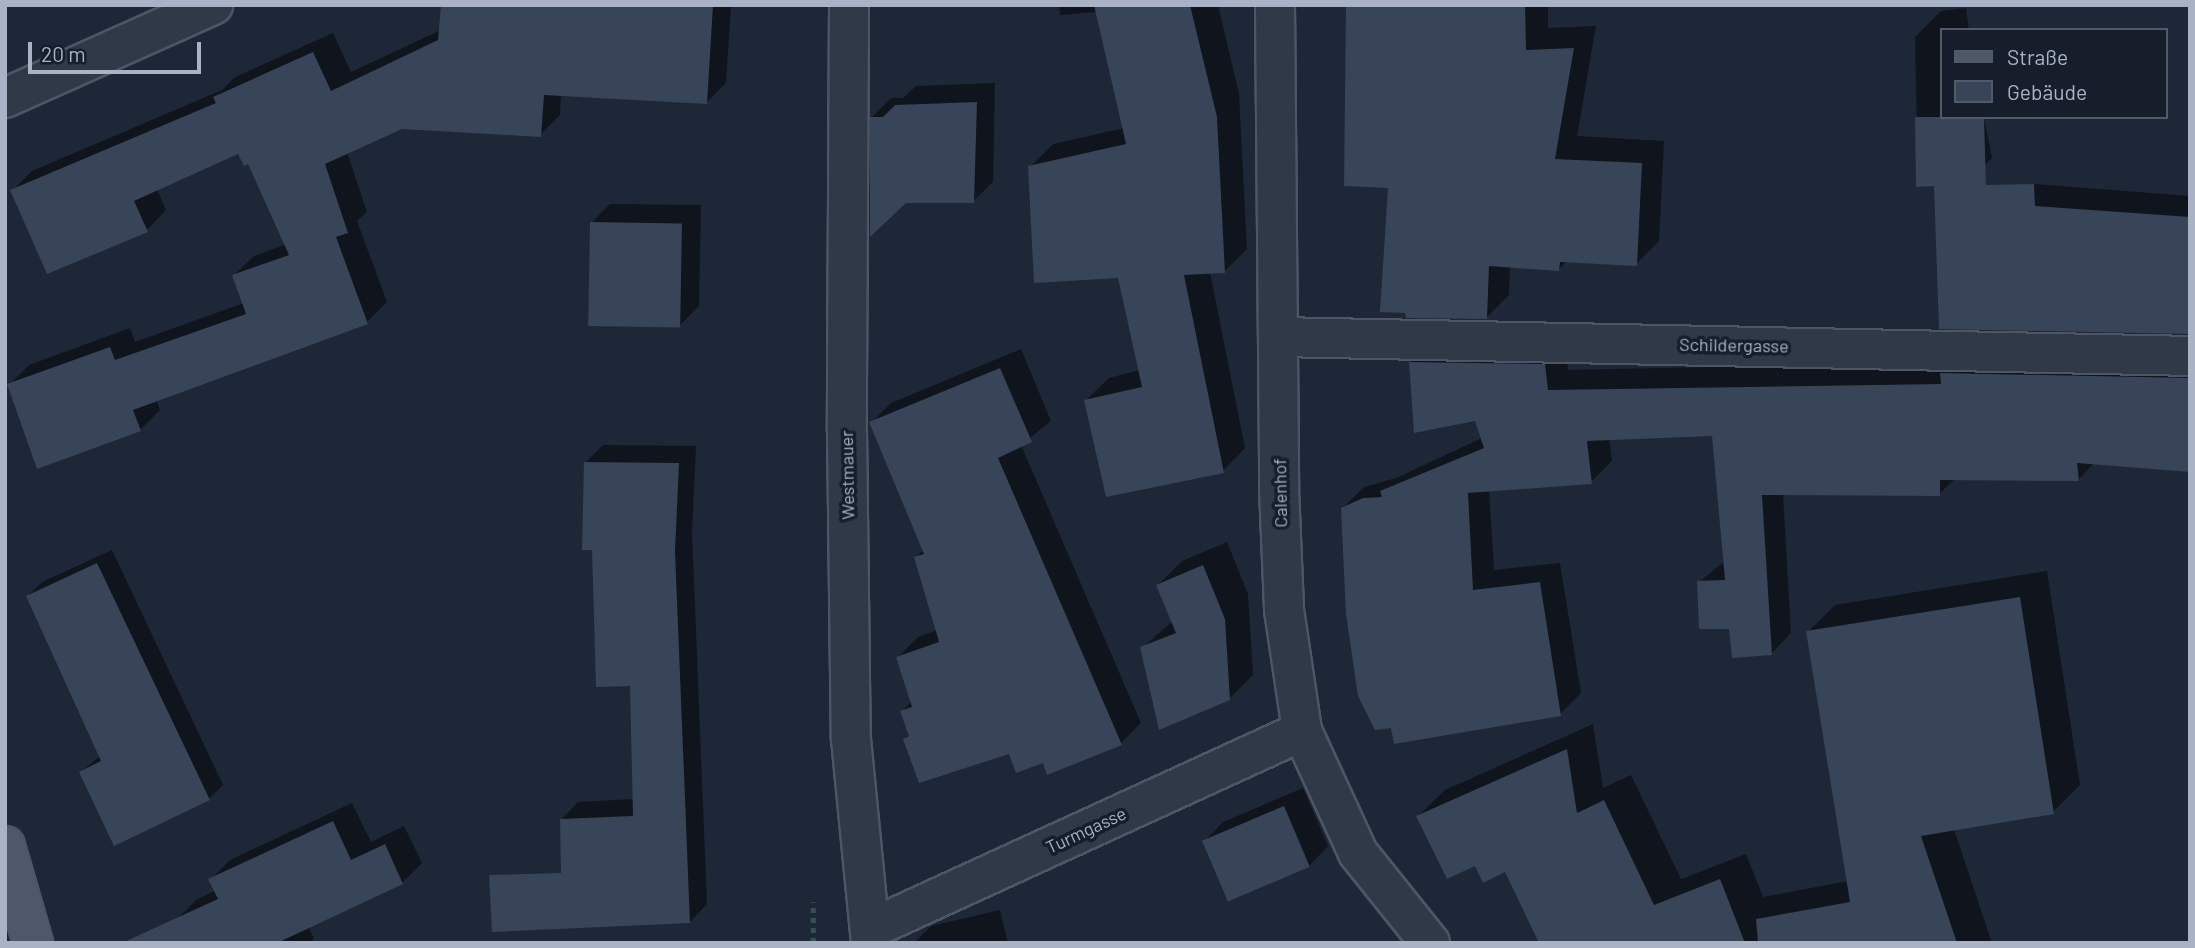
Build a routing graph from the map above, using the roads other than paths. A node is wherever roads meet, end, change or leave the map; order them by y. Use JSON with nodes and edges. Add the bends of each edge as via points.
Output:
{"nodes":[{"id":1,"x":213,"y":5,"type":"edge"},
{"id":2,"x":849,"y":5,"type":"edge"},
{"id":3,"x":1275,"y":5,"type":"edge"},
{"id":4,"x":5,"y":98,"type":"edge"},
{"id":5,"x":1279,"y":337,"type":"junction"},
{"id":6,"x":2190,"y":356,"type":"edge"},
{"id":7,"x":1302,"y":731,"type":"junction"},
{"id":8,"x":5,"y":846,"type":"edge"},
{"id":9,"x":871,"y":936,"type":"edge"},
{"id":10,"x":33,"y":943,"type":"edge"},
{"id":11,"x":1430,"y":943,"type":"edge"}],
"edges":[{"from":1,"to":4,"type":"street"},
{"from":2,"to":9,"type":"street","name":"Westmauer","via":[[851,739]]},
{"from":3,"to":5,"type":"street","name":"Calenhof"},
{"from":5,"to":6,"type":"street","name":"Schildergasse"},
{"from":5,"to":7,"type":"street","name":"Calenhof","via":[[1284,610]]},
{"from":7,"to":9,"type":"street","name":"Turmgasse"},
{"from":7,"to":11,"type":"street","name":"Calenhof","via":[[1358,853]]},
{"from":8,"to":10,"type":"main road"}]}
